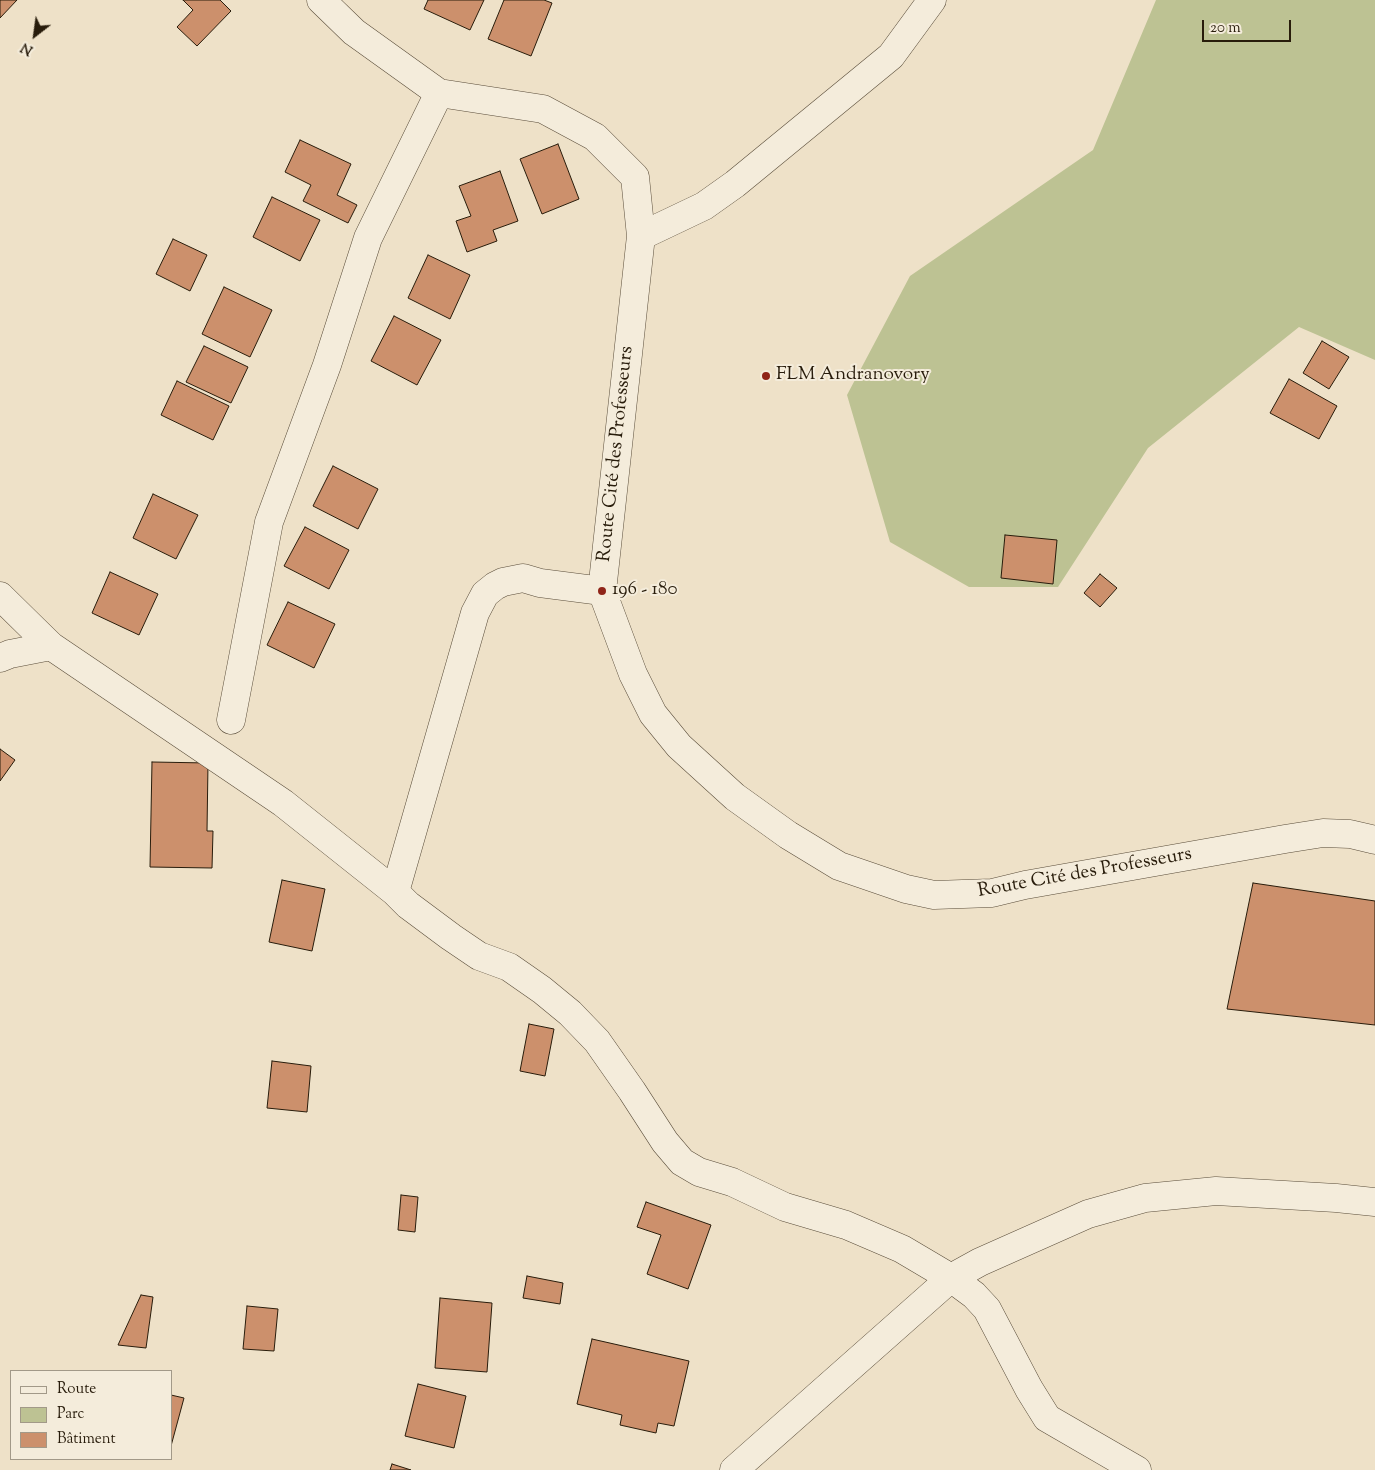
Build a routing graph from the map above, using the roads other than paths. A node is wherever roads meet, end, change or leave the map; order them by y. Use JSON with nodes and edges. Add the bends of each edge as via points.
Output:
{"nodes":[{"id":1,"x":321,"y":0,"type":"edge"},
{"id":2,"x":932,"y":0,"type":"edge"},
{"id":3,"x":439,"y":93,"type":"junction"},
{"id":4,"x":641,"y":236,"type":"junction"},
{"id":5,"x":602,"y":591,"type":"junction"},
{"id":6,"x":0,"y":596,"type":"edge"},
{"id":7,"x":51,"y":646,"type":"junction"},
{"id":8,"x":0,"y":658,"type":"edge"},
{"id":9,"x":231,"y":720,"type":"dead end"},
{"id":10,"x":1375,"y":840,"type":"edge"},
{"id":11,"x":395,"y":892,"type":"junction"},
{"id":12,"x":1375,"y":1202,"type":"edge"},
{"id":13,"x":951,"y":1278,"type":"junction"},
{"id":14,"x":734,"y":1470,"type":"edge"},
{"id":15,"x":1137,"y":1470,"type":"edge"}],
"edges":[{"from":1,"to":3,"type":"street","via":[[354,32]]},
{"from":2,"to":4,"type":"street","via":[[891,56],[735,184],[704,206]]},
{"from":3,"to":4,"type":"street","name":"Route Cité des Professeurs","via":[[543,109],[595,137],[634,177]]},
{"from":3,"to":9,"type":"street","via":[[368,238],[327,365],[269,522]]},
{"from":4,"to":5,"type":"street","name":"Route Cité des Professeurs"},
{"from":5,"to":10,"type":"street","name":"Route Cité des Professeurs","via":[[633,674],[653,714],[679,746],[735,797],[788,835],[840,866],[906,889],[934,895],[992,893],[1323,833],[1350,834]]},
{"from":5,"to":11,"type":"street","via":[[523,578],[504,582],[485,594],[475,613]]},
{"from":6,"to":7,"type":"street"},
{"from":7,"to":8,"type":"street"},
{"from":7,"to":11,"type":"street","via":[[283,803]]},
{"from":11,"to":13,"type":"street","via":[[451,937],[479,956],[509,968],[570,1013],[597,1042],[682,1162],[785,1207],[846,1225],[902,1249]]},
{"from":12,"to":13,"type":"street","via":[[1216,1190],[1145,1198],[1088,1214]]},
{"from":13,"to":14,"type":"street"},
{"from":13,"to":15,"type":"street","via":[[987,1309],[1047,1418]]}]}
